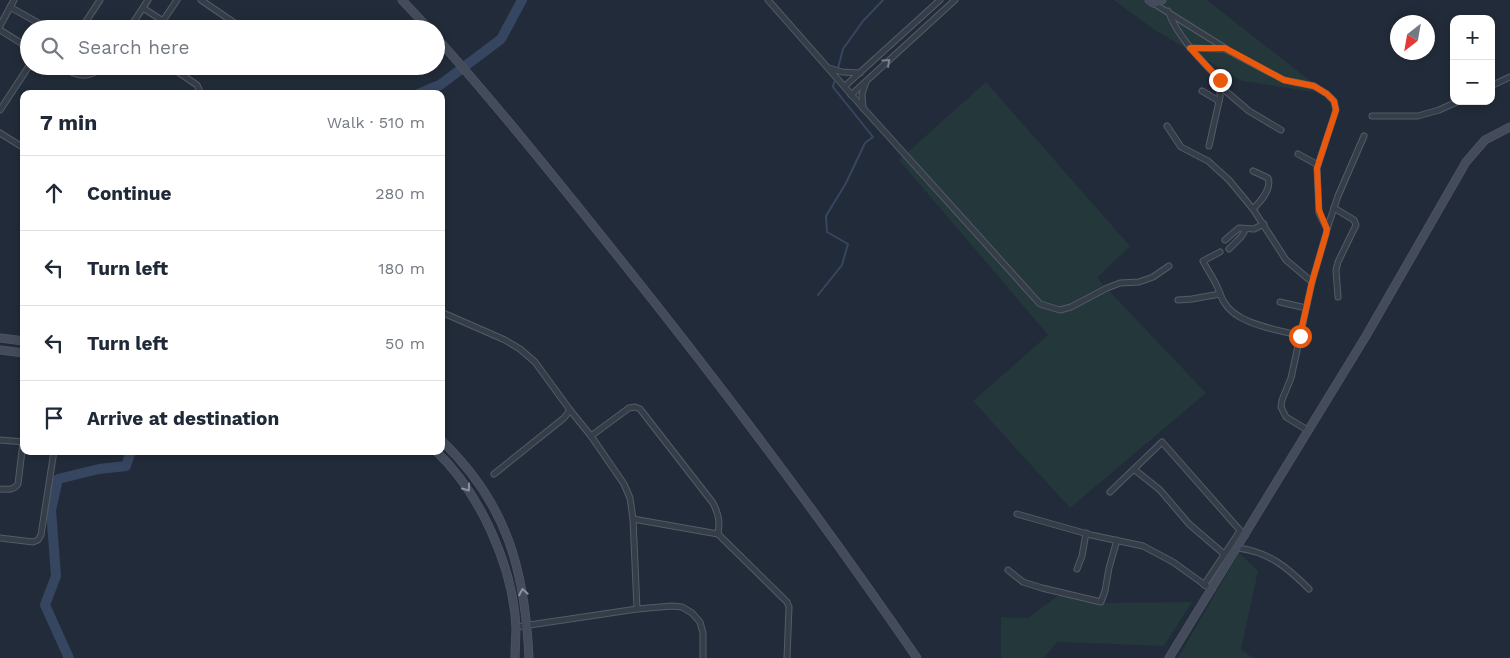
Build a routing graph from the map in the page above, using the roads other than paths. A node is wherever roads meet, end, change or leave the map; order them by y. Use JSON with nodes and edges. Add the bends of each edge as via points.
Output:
{"nodes":[{"id":1,"x":14,"y":0,"type":"edge"},
{"id":2,"x":100,"y":0,"type":"edge"},
{"id":3,"x":148,"y":0,"type":"edge"},
{"id":4,"x":177,"y":0,"type":"edge"},
{"id":5,"x":200,"y":0,"type":"edge"},
{"id":6,"x":402,"y":0,"type":"edge"},
{"id":7,"x":768,"y":0,"type":"edge"},
{"id":8,"x":940,"y":0,"type":"edge"},
{"id":9,"x":955,"y":0,"type":"edge"},
{"id":10,"x":1162,"y":0,"type":"edge"},
{"id":11,"x":1151,"y":2,"type":"edge"},
{"id":12,"x":10,"y":7,"type":"junction"},
{"id":13,"x":142,"y":8,"type":"junction"},
{"id":14,"x":1168,"y":11,"type":"junction"},
{"id":15,"x":2,"y":19,"type":"edge"},
{"id":16,"x":33,"y":20,"type":"edge"},
{"id":17,"x":87,"y":20,"type":"edge"},
{"id":18,"x":134,"y":20,"type":"edge"},
{"id":19,"x":161,"y":20,"type":"edge"},
{"id":20,"x":164,"y":20,"type":"edge"},
{"id":21,"x":230,"y":20,"type":"edge"},
{"id":22,"x":421,"y":20,"type":"edge"},
{"id":23,"x":0,"y":28,"type":"edge"},
{"id":24,"x":20,"y":42,"type":"edge"},
{"id":25,"x":445,"y":47,"type":"edge"},
{"id":26,"x":1190,"y":48,"type":"junction"},
{"id":27,"x":1225,"y":48,"type":"junction"},
{"id":28,"x":828,"y":67,"type":"junction"},
{"id":29,"x":861,"y":73,"type":"junction"},
{"id":30,"x":23,"y":75,"type":"edge"},
{"id":31,"x":183,"y":75,"type":"edge"},
{"id":32,"x":1510,"y":77,"type":"edge"},
{"id":33,"x":868,"y":80,"type":"junction"},
{"id":34,"x":1495,"y":84,"type":"edge"},
{"id":35,"x":844,"y":86,"type":"junction"},
{"id":36,"x":1221,"y":87,"type":"junction"},
{"id":37,"x":200,"y":90,"type":"edge"},
{"id":38,"x":1202,"y":91,"type":"dead end"},
{"id":39,"x":851,"y":95,"type":"junction"},
{"id":40,"x":1219,"y":101,"type":"junction"},
{"id":41,"x":1451,"y":105,"type":"edge"},
{"id":42,"x":864,"y":109,"type":"junction"},
{"id":43,"x":0,"y":110,"type":"edge"},
{"id":44,"x":1372,"y":116,"type":"dead end"},
{"id":45,"x":1167,"y":126,"type":"dead end"},
{"id":46,"x":1510,"y":126,"type":"edge"},
{"id":47,"x":1281,"y":130,"type":"dead end"},
{"id":48,"x":0,"y":133,"type":"edge"},
{"id":49,"x":1364,"y":136,"type":"dead end"},
{"id":50,"x":20,"y":146,"type":"edge"},
{"id":51,"x":1209,"y":146,"type":"dead end"},
{"id":52,"x":1298,"y":154,"type":"dead end"},
{"id":53,"x":1318,"y":165,"type":"junction"},
{"id":54,"x":1253,"y":171,"type":"dead end"},
{"id":55,"x":1334,"y":208,"type":"junction"},
{"id":56,"x":1253,"y":209,"type":"junction"},
{"id":57,"x":1264,"y":224,"type":"junction"},
{"id":58,"x":1246,"y":229,"type":"junction"},
{"id":59,"x":1327,"y":229,"type":"junction"},
{"id":60,"x":1225,"y":240,"type":"dead end"},
{"id":61,"x":1229,"y":249,"type":"dead end"},
{"id":62,"x":1220,"y":252,"type":"dead end"},
{"id":63,"x":1169,"y":266,"type":"dead end"},
{"id":64,"x":1312,"y":282,"type":"junction"},
{"id":65,"x":1220,"y":294,"type":"junction"},
{"id":66,"x":1338,"y":297,"type":"dead end"},
{"id":67,"x":1178,"y":300,"type":"dead end"},
{"id":68,"x":1280,"y":302,"type":"dead end"},
{"id":69,"x":1306,"y":308,"type":"junction"},
{"id":70,"x":445,"y":314,"type":"edge"},
{"id":71,"x":1300,"y":336,"type":"junction"},
{"id":72,"x":0,"y":338,"type":"edge"},
{"id":73,"x":20,"y":340,"type":"edge"},
{"id":74,"x":0,"y":350,"type":"edge"},
{"id":75,"x":20,"y":352,"type":"edge"},
{"id":76,"x":570,"y":410,"type":"junction"},
{"id":77,"x":1309,"y":431,"type":"junction"},
{"id":78,"x":591,"y":436,"type":"junction"},
{"id":79,"x":0,"y":440,"type":"edge"},
{"id":80,"x":20,"y":442,"type":"edge"},
{"id":81,"x":445,"y":444,"type":"edge"},
{"id":82,"x":21,"y":455,"type":"edge"},
{"id":83,"x":53,"y":455,"type":"edge"},
{"id":84,"x":440,"y":455,"type":"edge"},
{"id":85,"x":1135,"y":470,"type":"junction"},
{"id":86,"x":494,"y":474,"type":"dead end"},
{"id":87,"x":0,"y":489,"type":"edge"},
{"id":88,"x":1110,"y":492,"type":"dead end"},
{"id":89,"x":1017,"y":514,"type":"dead end"},
{"id":90,"x":633,"y":519,"type":"junction"},
{"id":91,"x":1086,"y":533,"type":"junction"},
{"id":92,"x":1242,"y":533,"type":"junction"},
{"id":93,"x":718,"y":534,"type":"junction"},
{"id":94,"x":0,"y":538,"type":"edge"},
{"id":95,"x":1117,"y":540,"type":"junction"},
{"id":96,"x":1234,"y":549,"type":"junction"},
{"id":97,"x":1224,"y":554,"type":"junction"},
{"id":98,"x":1008,"y":570,"type":"dead end"},
{"id":99,"x":1077,"y":570,"type":"dead end"},
{"id":100,"x":1204,"y":585,"type":"junction"},
{"id":101,"x":1309,"y":589,"type":"dead end"},
{"id":102,"x":1212,"y":590,"type":"junction"},
{"id":103,"x":636,"y":609,"type":"junction"},
{"id":104,"x":528,"y":625,"type":"junction"},
{"id":105,"x":516,"y":627,"type":"junction"},
{"id":106,"x":515,"y":658,"type":"edge"},
{"id":107,"x":529,"y":658,"type":"edge"},
{"id":108,"x":703,"y":658,"type":"edge"},
{"id":109,"x":787,"y":658,"type":"edge"},
{"id":110,"x":917,"y":658,"type":"edge"},
{"id":111,"x":1169,"y":658,"type":"edge"}],
"edges":[{"from":1,"to":12,"type":"street"},
{"from":2,"to":17,"type":"street"},
{"from":3,"to":13,"type":"street"},
{"from":4,"to":20,"type":"street"},
{"from":5,"to":21,"type":"street"},
{"from":6,"to":22,"type":"street"},
{"from":7,"to":28,"type":"street"},
{"from":8,"to":29,"type":"street"},
{"from":33,"to":9,"type":"street","one_way":true},
{"from":10,"to":11,"type":"street"},
{"from":11,"to":14,"type":"street"},
{"from":12,"to":15,"type":"street"},
{"from":12,"to":16,"type":"street"},
{"from":13,"to":18,"type":"street"},
{"from":13,"to":19,"type":"street"},
{"from":14,"to":26,"type":"street"},
{"from":14,"to":27,"type":"street"},
{"from":15,"to":23,"type":"street"},
{"from":23,"to":24,"type":"street"},
{"from":25,"to":110,"type":"street","via":[[531,146],[706,367],[848,558]]},
{"from":26,"to":27,"type":"street"},
{"from":26,"to":36,"type":"street","via":[[1220,80]]},
{"from":27,"to":53,"type":"street","via":[[1284,80],[1314,86],[1334,101],[1336,110]]},
{"from":28,"to":29,"type":"street"},
{"from":28,"to":35,"type":"street"},
{"from":29,"to":35,"type":"street"},
{"from":30,"to":43,"type":"street"},
{"from":31,"to":37,"type":"street","via":[[198,85]]},
{"from":32,"to":34,"type":"street"},
{"from":33,"to":39,"type":"street"},
{"from":33,"to":42,"type":"street","via":[[862,94]]},
{"from":35,"to":39,"type":"street"},
{"from":36,"to":40,"type":"street"},
{"from":36,"to":47,"type":"street","via":[[1249,111]]},
{"from":38,"to":40,"type":"street"},
{"from":39,"to":42,"type":"street"},
{"from":40,"to":51,"type":"street"},
{"from":41,"to":44,"type":"street","via":[[1418,116]]},
{"from":42,"to":63,"type":"street","via":[[1040,304],[1060,310],[1071,307],[1120,283],[1153,277]]},
{"from":45,"to":56,"type":"street","via":[[1181,147],[1208,161]]},
{"from":46,"to":77,"type":"street","via":[[1485,140],[1466,162]]},
{"from":48,"to":50,"type":"street"},
{"from":49,"to":55,"type":"street"},
{"from":52,"to":53,"type":"street"},
{"from":53,"to":59,"type":"street","via":[[1319,210]]},
{"from":54,"to":56,"type":"street","via":[[1270,182],[1263,198]]},
{"from":55,"to":59,"type":"street"},
{"from":55,"to":66,"type":"street","via":[[1354,220],[1356,225],[1338,262]]},
{"from":56,"to":57,"type":"street"},
{"from":57,"to":58,"type":"street"},
{"from":57,"to":64,"type":"street","via":[[1286,260]]},
{"from":58,"to":60,"type":"street","via":[[1239,228]]},
{"from":58,"to":61,"type":"street"},
{"from":59,"to":64,"type":"street"},
{"from":62,"to":65,"type":"street","via":[[1203,261]]},
{"from":64,"to":69,"type":"street"},
{"from":65,"to":67,"type":"street"},
{"from":65,"to":71,"type":"street","via":[[1230,310],[1244,320]]},
{"from":68,"to":69,"type":"street"},
{"from":69,"to":71,"type":"street"},
{"from":70,"to":76,"type":"street","via":[[520,349],[535,362]]},
{"from":71,"to":77,"type":"street","via":[[1281,408],[1286,417]]},
{"from":72,"to":73,"type":"street"},
{"from":74,"to":75,"type":"street"},
{"from":76,"to":78,"type":"street"},
{"from":76,"to":86,"type":"street"},
{"from":77,"to":92,"type":"street"},
{"from":78,"to":90,"type":"street","via":[[624,484]]},
{"from":78,"to":93,"type":"street","via":[[629,408],[640,409],[713,504],[720,522]]},
{"from":79,"to":80,"type":"street"},
{"from":104,"to":81,"type":"street","one_way":true,"via":[[514,553],[500,517],[483,488]]},
{"from":82,"to":87,"type":"street","via":[[18,484],[11,490]]},
{"from":83,"to":94,"type":"street","via":[[38,540]]},
{"from":84,"to":105,"type":"street","one_way":true,"via":[[472,495],[487,522],[501,556]]},
{"from":85,"to":88,"type":"street"},
{"from":85,"to":92,"type":"street","via":[[1162,442]]},
{"from":85,"to":97,"type":"street","via":[[1160,490],[1189,524]]},
{"from":89,"to":91,"type":"street"},
{"from":90,"to":93,"type":"street"},
{"from":90,"to":103,"type":"street"},
{"from":91,"to":95,"type":"street"},
{"from":91,"to":99,"type":"street"},
{"from":92,"to":96,"type":"street"},
{"from":93,"to":109,"type":"street","via":[[787,602]]},
{"from":95,"to":98,"type":"street","via":[[1101,602],[1023,582]]},
{"from":95,"to":100,"type":"street","via":[[1143,546],[1173,562]]},
{"from":96,"to":97,"type":"street"},
{"from":96,"to":101,"type":"street","via":[[1263,553],[1288,568]]},
{"from":96,"to":102,"type":"street"},
{"from":97,"to":100,"type":"street"},
{"from":100,"to":102,"type":"street"},
{"from":102,"to":111,"type":"street"},
{"from":103,"to":104,"type":"street"},
{"from":103,"to":108,"type":"street","via":[[672,606],[692,613],[700,622],[703,633]]},
{"from":104,"to":105,"type":"street"},
{"from":104,"to":107,"type":"street"},
{"from":105,"to":106,"type":"street"}]}
